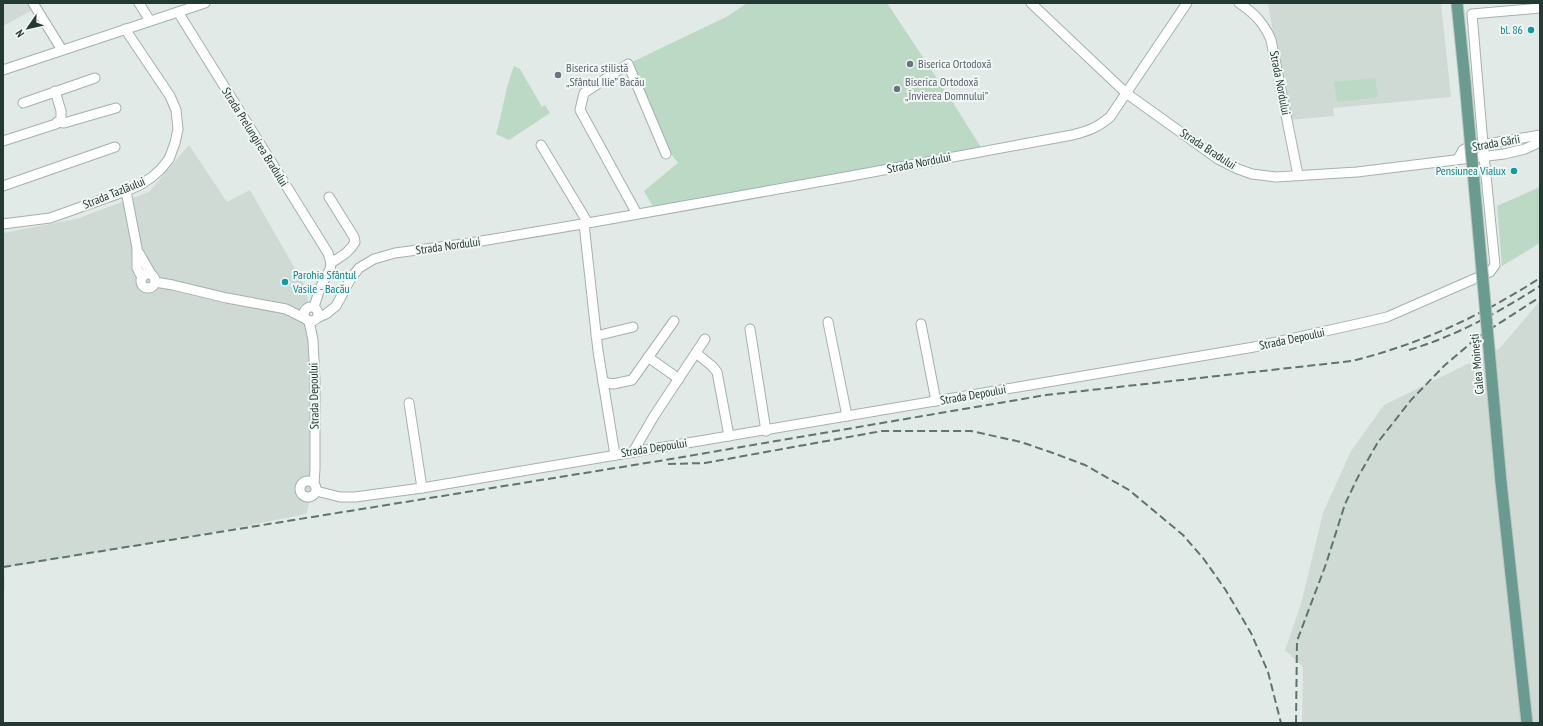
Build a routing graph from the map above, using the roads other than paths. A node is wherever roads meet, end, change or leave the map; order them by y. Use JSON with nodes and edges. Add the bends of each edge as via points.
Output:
{"nodes":[{"id":1,"x":34,"y":3,"type":"edge"},
{"id":2,"x":139,"y":3,"type":"edge"},
{"id":3,"x":205,"y":3,"type":"edge"},
{"id":4,"x":1031,"y":3,"type":"edge"},
{"id":5,"x":1044,"y":3,"type":"edge"},
{"id":6,"x":1187,"y":3,"type":"edge"},
{"id":7,"x":1239,"y":3,"type":"edge"},
{"id":8,"x":1458,"y":3,"type":"edge"},
{"id":9,"x":1540,"y":8,"type":"edge"},
{"id":10,"x":178,"y":12,"type":"junction"},
{"id":11,"x":1040,"y":12,"type":"junction"},
{"id":12,"x":150,"y":21,"type":"junction"},
{"id":13,"x":125,"y":29,"type":"junction"},
{"id":14,"x":62,"y":50,"type":"junction"},
{"id":15,"x":3,"y":70,"type":"edge"},
{"id":16,"x":95,"y":78,"type":"dead end"},
{"id":17,"x":55,"y":91,"type":"junction"},
{"id":18,"x":1126,"y":93,"type":"junction"},
{"id":19,"x":24,"y":103,"type":"dead end"},
{"id":20,"x":116,"y":108,"type":"dead end"},
{"id":21,"x":57,"y":122,"type":"junction"},
{"id":22,"x":1540,"y":135,"type":"edge"},
{"id":23,"x":3,"y":141,"type":"edge"},
{"id":24,"x":1540,"y":142,"type":"edge"},
{"id":25,"x":541,"y":145,"type":"dead end"},
{"id":26,"x":1483,"y":145,"type":"junction"},
{"id":27,"x":115,"y":147,"type":"dead end"},
{"id":28,"x":666,"y":154,"type":"dead end"},
{"id":29,"x":1484,"y":156,"type":"junction"},
{"id":30,"x":1456,"y":159,"type":"junction"},
{"id":31,"x":1298,"y":174,"type":"junction"},
{"id":32,"x":3,"y":186,"type":"edge"},
{"id":33,"x":126,"y":191,"type":"junction"},
{"id":34,"x":329,"y":197,"type":"dead end"},
{"id":35,"x":637,"y":214,"type":"junction"},
{"id":36,"x":3,"y":224,"type":"edge"},
{"id":37,"x":586,"y":224,"type":"junction"},
{"id":38,"x":331,"y":263,"type":"junction"},
{"id":39,"x":312,"y":315,"type":"junction"},
{"id":40,"x":674,"y":321,"type":"dead end"},
{"id":41,"x":828,"y":322,"type":"dead end"},
{"id":42,"x":921,"y":324,"type":"dead end"},
{"id":43,"x":634,"y":327,"type":"dead end"},
{"id":44,"x":750,"y":329,"type":"dead end"},
{"id":45,"x":596,"y":336,"type":"junction"},
{"id":46,"x":705,"y":340,"type":"dead end"},
{"id":47,"x":696,"y":354,"type":"junction"},
{"id":48,"x":648,"y":357,"type":"junction"},
{"id":49,"x":679,"y":380,"type":"junction"},
{"id":50,"x":603,"y":382,"type":"junction"},
{"id":51,"x":936,"y":401,"type":"junction"},
{"id":52,"x":409,"y":403,"type":"dead end"},
{"id":53,"x":847,"y":416,"type":"junction"},
{"id":54,"x":766,"y":431,"type":"junction"},
{"id":55,"x":729,"y":436,"type":"junction"},
{"id":56,"x":633,"y":452,"type":"junction"},
{"id":57,"x":615,"y":455,"type":"junction"},
{"id":58,"x":422,"y":488,"type":"junction"},
{"id":59,"x":1527,"y":723,"type":"edge"}],
"edges":[{"from":1,"to":14,"type":"street"},
{"from":2,"to":12,"type":"street"},
{"from":3,"to":10,"type":"street"},
{"from":4,"to":11,"type":"street","name":"Strada Bradului"},
{"from":5,"to":11,"type":"street"},
{"from":6,"to":18,"type":"street","name":"Strada Nordului"},
{"from":7,"to":31,"type":"street","name":"Strada Nordului","via":[[1261,21],[1271,40]]},
{"from":8,"to":59,"type":"main road","name":"Calea Moinești","bridge":true,"via":[[1501,482]]},
{"from":9,"to":26,"type":"street","name":"Strada Depoului","via":[[1472,14]]},
{"from":10,"to":12,"type":"street"},
{"from":10,"to":38,"type":"street","name":"Strada Prelungirea Bradului","via":[[328,253]]},
{"from":11,"to":18,"type":"street","name":"Strada Bradului"},
{"from":12,"to":13,"type":"street"},
{"from":13,"to":14,"type":"street"},
{"from":13,"to":33,"type":"street","name":"Strada Tazlăului","via":[[170,96],[176,110],[178,129],[169,159],[161,169],[140,186]]},
{"from":14,"to":15,"type":"street"},
{"from":16,"to":17,"type":"street"},
{"from":17,"to":19,"type":"street"},
{"from":17,"to":21,"type":"street","via":[[62,115],[61,120]]},
{"from":18,"to":31,"type":"street","name":"Strada Bradului","via":[[1218,159],[1238,169],[1276,177]]},
{"from":18,"to":35,"type":"street","name":"Strada Nordului","via":[[1110,117],[1100,126],[1072,135]]},
{"from":20,"to":21,"type":"street","via":[[64,123]]},
{"from":21,"to":23,"type":"street"},
{"from":22,"to":26,"type":"street","name":"Strada Gării"},
{"from":24,"to":29,"type":"street","name":"Strada Gării","via":[[1525,149]]},
{"from":25,"to":37,"type":"street"},
{"from":26,"to":29,"type":"street","name":"Strada Depoului"},
{"from":26,"to":30,"type":"street","name":"Strada Gării","via":[[1463,150]]},
{"from":27,"to":32,"type":"street"},
{"from":28,"to":35,"type":"street","via":[[628,64],[584,93],[580,110]]},
{"from":29,"to":30,"type":"street","name":"Strada Gării"},
{"from":29,"to":51,"type":"street","name":"Strada Depoului","via":[[1495,259],[1495,265],[1490,272],[1387,317],[1366,322],[1254,347]]},
{"from":30,"to":31,"type":"street","name":"Strada Bradului","via":[[1356,172]]},
{"from":33,"to":36,"type":"street","name":"Strada Tazlăului","via":[[50,218]]},
{"from":33,"to":39,"type":"street","via":[[137,248],[149,278],[227,298]]},
{"from":34,"to":38,"type":"street","via":[[355,242],[343,256]]},
{"from":35,"to":37,"type":"street","name":"Strada Nordului"},
{"from":37,"to":39,"type":"street","name":"Strada Nordului","via":[[395,253],[374,259],[354,273],[332,309],[323,316]]},
{"from":37,"to":45,"type":"street"},
{"from":38,"to":39,"type":"street"},
{"from":39,"to":58,"type":"street","name":"Strada Depoului","via":[[316,381],[312,488],[320,496],[340,497]]},
{"from":40,"to":48,"type":"street"},
{"from":41,"to":53,"type":"street"},
{"from":42,"to":51,"type":"street"},
{"from":43,"to":45,"type":"street"},
{"from":44,"to":54,"type":"street"},
{"from":45,"to":50,"type":"street"},
{"from":46,"to":47,"type":"street"},
{"from":47,"to":49,"type":"street"},
{"from":47,"to":55,"type":"street","via":[[717,372]]},
{"from":48,"to":49,"type":"street"},
{"from":48,"to":50,"type":"street","via":[[632,380],[613,384]]},
{"from":49,"to":56,"type":"street"},
{"from":50,"to":57,"type":"street"},
{"from":51,"to":53,"type":"street","name":"Strada Depoului"},
{"from":52,"to":58,"type":"street"},
{"from":53,"to":54,"type":"street","name":"Strada Depoului"},
{"from":54,"to":55,"type":"street","name":"Strada Depoului"},
{"from":55,"to":56,"type":"street","name":"Strada Depoului"},
{"from":56,"to":57,"type":"street","name":"Strada Depoului"},
{"from":57,"to":58,"type":"street","name":"Strada Depoului"}]}
